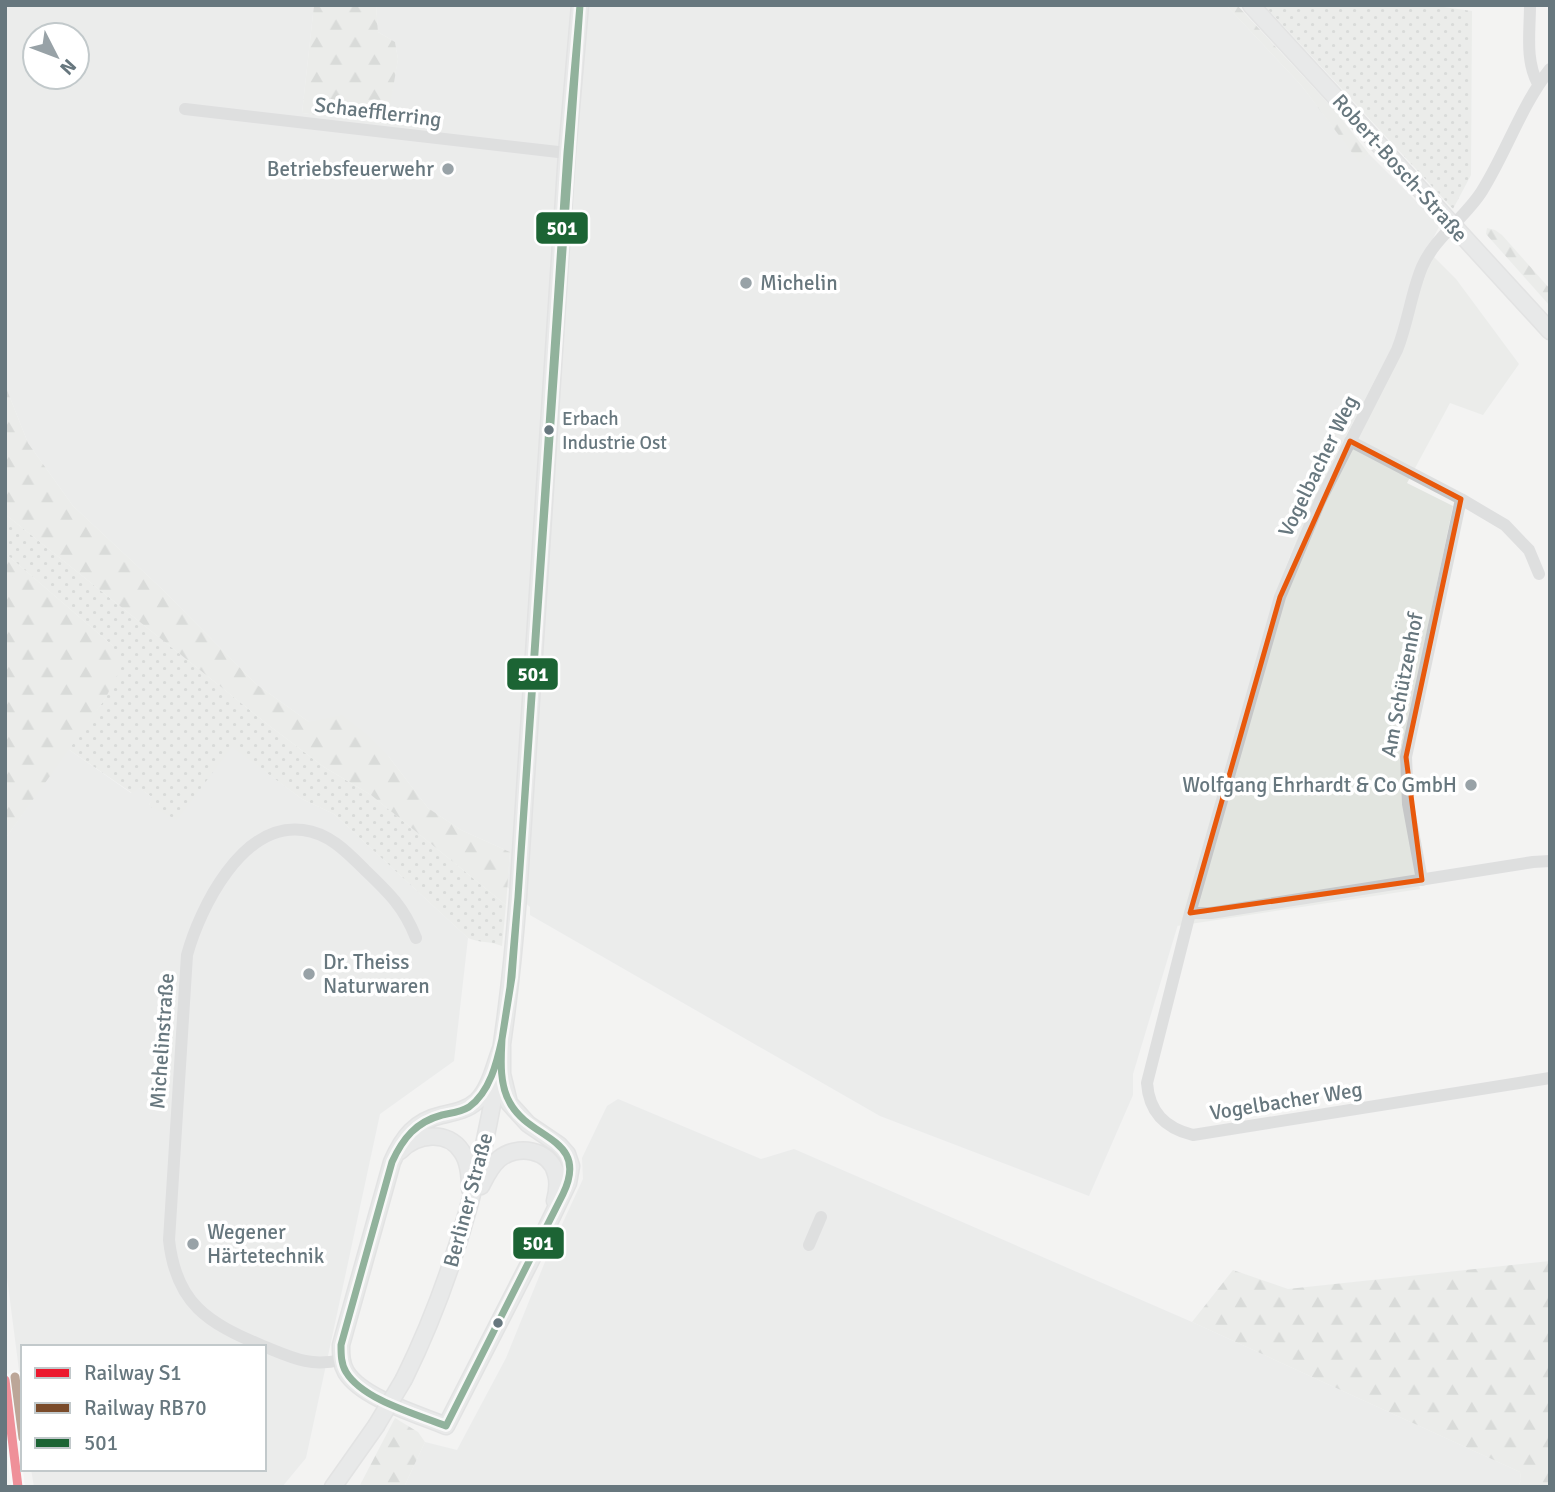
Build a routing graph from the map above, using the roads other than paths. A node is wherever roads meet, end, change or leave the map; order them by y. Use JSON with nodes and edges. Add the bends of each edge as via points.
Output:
{"nodes":[{"id":1,"x":580,"y":5,"type":"edge"},
{"id":2,"x":1251,"y":5,"type":"edge"},
{"id":3,"x":1530,"y":5,"type":"edge"},
{"id":4,"x":1550,"y":69,"type":"edge"},
{"id":5,"x":1538,"y":84,"type":"junction"},
{"id":6,"x":185,"y":109,"type":"dead end"},
{"id":7,"x":567,"y":153,"type":"junction"},
{"id":8,"x":1452,"y":225,"type":"junction"},
{"id":9,"x":1550,"y":331,"type":"edge"},
{"id":10,"x":1350,"y":441,"type":"junction"},
{"id":11,"x":1461,"y":499,"type":"junction"},
{"id":12,"x":1539,"y":574,"type":"dead end"},
{"id":13,"x":1550,"y":861,"type":"edge"},
{"id":14,"x":1422,"y":880,"type":"junction"},
{"id":15,"x":1190,"y":913,"type":"junction"},
{"id":16,"x":416,"y":938,"type":"dead end"},
{"id":17,"x":502,"y":1046,"type":"junction"},
{"id":18,"x":1550,"y":1078,"type":"edge"},
{"id":19,"x":392,"y":1161,"type":"junction"},
{"id":20,"x":553,"y":1213,"type":"junction"},
{"id":21,"x":821,"y":1217,"type":"dead end"},
{"id":22,"x":466,"y":1221,"type":"junction"},
{"id":23,"x":808,"y":1245,"type":"dead end"},
{"id":24,"x":262,"y":1345,"type":"edge"},
{"id":25,"x":266,"y":1347,"type":"edge"},
{"id":26,"x":341,"y":1360,"type":"junction"},
{"id":27,"x":333,"y":1487,"type":"edge"}],
"edges":[{"from":1,"to":7,"type":"street","name":"Berliner Straße"},
{"from":2,"to":8,"type":"street","name":"Robert-Bosch-Straße"},
{"from":3,"to":5,"type":"street","via":[[1529,60]]},
{"from":4,"to":5,"type":"street","name":"Vogelbacher Weg"},
{"from":5,"to":8,"type":"street","name":"Vogelbacher Weg","via":[[1483,188]]},
{"from":6,"to":7,"type":"street","name":"Schaefflerring"},
{"from":7,"to":17,"type":"street","name":"Berliner Straße","via":[[518,897]]},
{"from":8,"to":9,"type":"street","name":"Robert-Bosch-Straße"},
{"from":8,"to":10,"type":"street","name":"Vogelbacher Weg","via":[[1423,267],[1402,339]]},
{"from":10,"to":11,"type":"street"},
{"from":10,"to":15,"type":"street","name":"Vogelbacher Weg","via":[[1280,597]]},
{"from":11,"to":12,"type":"street","via":[[1518,537]]},
{"from":11,"to":14,"type":"street","name":"Am Schützenhof","via":[[1406,757],[1408,804]]},
{"from":13,"to":14,"type":"street"},
{"from":14,"to":15,"type":"street","via":[[1211,914]]},
{"from":15,"to":18,"type":"street","name":"Vogelbacher Weg","via":[[1147,1083],[1154,1110],[1180,1132],[1214,1133]]},
{"from":16,"to":24,"type":"street","name":"Michelinstraße","via":[[399,903],[344,849],[318,834],[293,830],[261,839],[232,866],[210,898],[191,939],[169,1240],[174,1272],[199,1311]]},
{"from":17,"to":19,"type":"street","via":[[478,1100],[411,1129]]},
{"from":17,"to":20,"type":"street","via":[[509,1103],[528,1124],[559,1145],[571,1166]]},
{"from":17,"to":22,"type":"street","name":"Berliner Straße"},
{"from":19,"to":22,"type":"street","via":[[414,1140],[439,1136],[451,1141],[462,1150],[467,1164]]},
{"from":19,"to":26,"type":"street","via":[[341,1345]]},
{"from":20,"to":22,"type":"street","via":[[557,1176],[553,1166],[524,1149],[500,1157],[490,1168]]},
{"from":20,"to":26,"type":"street","via":[[446,1426],[366,1391],[346,1372]]},
{"from":21,"to":23,"type":"street"},
{"from":22,"to":27,"type":"street","name":"Berliner Straße","bridge":true,"via":[[443,1292],[404,1379]]},
{"from":25,"to":26,"type":"street","name":"Michelinstraße","via":[[300,1361]]}]}
